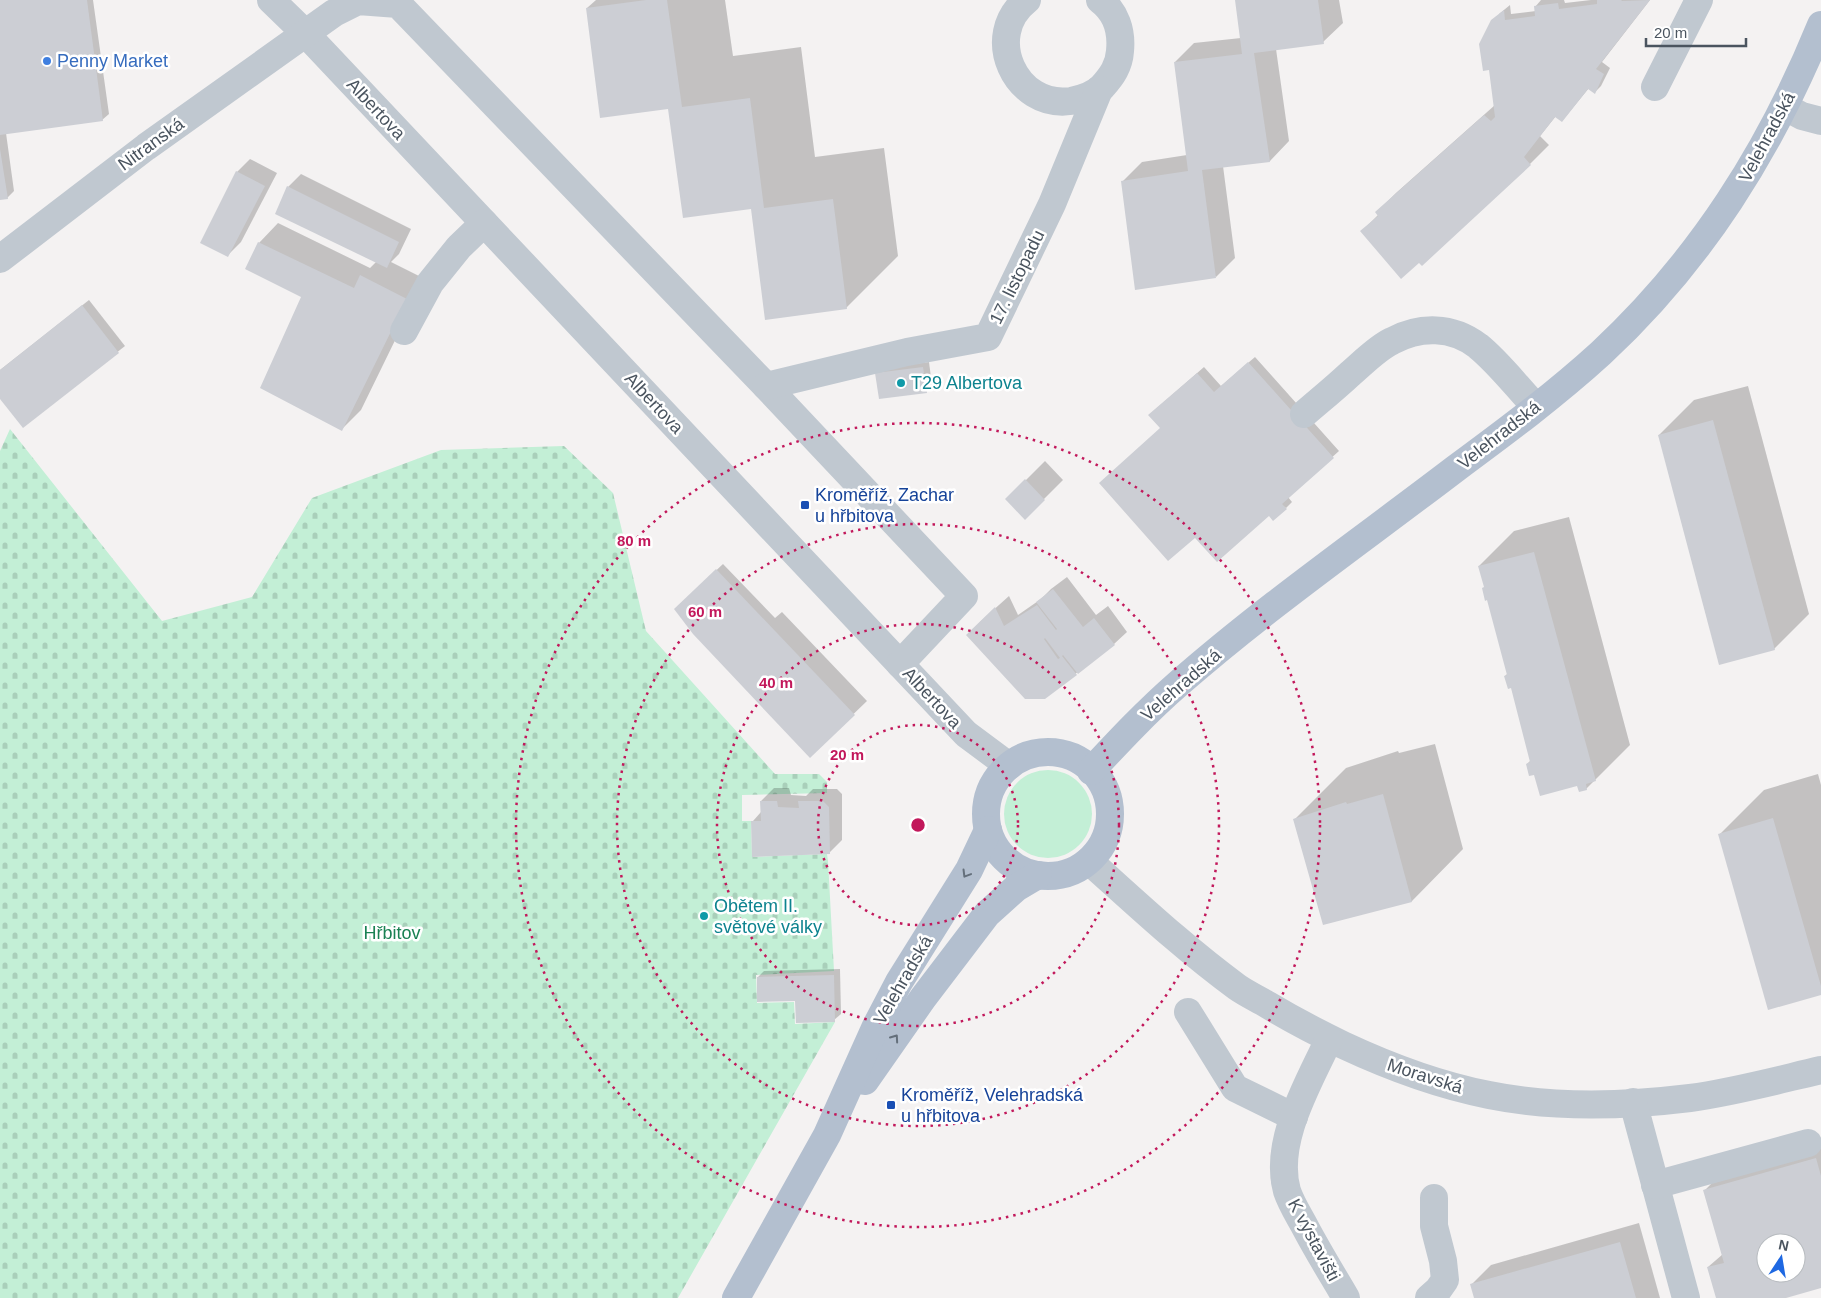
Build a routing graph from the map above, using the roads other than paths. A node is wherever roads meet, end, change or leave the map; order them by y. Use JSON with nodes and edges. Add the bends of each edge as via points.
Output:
{"nodes":[{"id":1,"x":271,"y":0,"type":"edge"},
{"id":2,"x":1028,"y":0,"type":"edge"},
{"id":3,"x":1100,"y":0,"type":"edge"},
{"id":4,"x":1699,"y":0,"type":"edge"},
{"id":5,"x":1821,"y":24,"type":"edge"},
{"id":6,"x":305,"y":33,"type":"junction"},
{"id":7,"x":1655,"y":87,"type":"dead end"},
{"id":8,"x":1099,"y":90,"type":"junction"},
{"id":9,"x":1785,"y":107,"type":"junction"},
{"id":10,"x":1821,"y":121,"type":"edge"},
{"id":11,"x":484,"y":223,"type":"junction"},
{"id":12,"x":0,"y":259,"type":"edge"},
{"id":13,"x":404,"y":331,"type":"dead end"},
{"id":14,"x":766,"y":386,"type":"junction"},
{"id":15,"x":1536,"y":407,"type":"junction"},
{"id":16,"x":1304,"y":414,"type":"dead end"},
{"id":17,"x":900,"y":664,"type":"junction"},
{"id":18,"x":1009,"y":766,"type":"junction"},
{"id":19,"x":1091,"y":771,"type":"junction"},
{"id":20,"x":988,"y":830,"type":"junction"},
{"id":21,"x":1089,"y":862,"type":"junction"},
{"id":22,"x":1038,"y":875,"type":"junction"},
{"id":23,"x":1188,"y":1012,"type":"dead end"},
{"id":24,"x":1329,"y":1039,"type":"junction"},
{"id":25,"x":1821,"y":1070,"type":"edge"},
{"id":26,"x":1633,"y":1102,"type":"junction"},
{"id":27,"x":1294,"y":1117,"type":"junction"},
{"id":28,"x":827,"y":1136,"type":"junction"},
{"id":29,"x":1808,"y":1143,"type":"dead end"},
{"id":30,"x":1655,"y":1185,"type":"junction"},
{"id":31,"x":1434,"y":1198,"type":"dead end"},
{"id":32,"x":736,"y":1298,"type":"edge"},
{"id":33,"x":1346,"y":1298,"type":"edge"},
{"id":34,"x":1429,"y":1298,"type":"edge"},
{"id":35,"x":1686,"y":1298,"type":"edge"}],
"edges":[{"from":1,"to":6,"type":"street","name":"Albertova"},
{"from":2,"to":8,"type":"street","name":"17. listopadu","via":[[1011,20],[1006,38],[1007,58],[1015,75],[1027,89],[1044,98],[1063,102],[1082,99]]},
{"from":3,"to":8,"type":"street","name":"17. listopadu","via":[[1117,21],[1121,40],[1120,59],[1112,76]]},
{"from":4,"to":7,"type":"street"},
{"from":5,"to":9,"type":"main road","name":"Velehradská"},
{"from":6,"to":11,"type":"street","name":"Albertova"},
{"from":6,"to":12,"type":"street","name":"Nitranská","via":[[146,147]]},
{"from":6,"to":14,"type":"street","via":[[358,1],[398,4]]},
{"from":8,"to":14,"type":"street","name":"17. listopadu","via":[[1052,204],[988,337],[907,352]]},
{"from":9,"to":10,"type":"street"},
{"from":9,"to":15,"type":"main road","name":"Velehradská","via":[[1738,190],[1672,279],[1600,354]]},
{"from":11,"to":13,"type":"street","via":[[459,247],[430,283]]},
{"from":11,"to":17,"type":"street","name":"Albertova"},
{"from":14,"to":17,"type":"street","via":[[964,596]]},
{"from":15,"to":16,"type":"street","via":[[1477,346],[1445,330],[1427,330],[1390,341]]},
{"from":15,"to":19,"type":"main road","name":"Velehradská","via":[[1206,661],[1120,739]]},
{"from":17,"to":18,"type":"street","name":"Albertova","via":[[966,734]]},
{"from":18,"to":19,"type":"main road","name":"Velehradská","via":[[1026,756],[1045,752],[1064,754]]},
{"from":18,"to":20,"type":"main road","name":"Velehradská","via":[[989,795]]},
{"from":19,"to":21,"type":"main road","name":"Velehradská","via":[[1106,791],[1110,810],[1109,829]]},
{"from":20,"to":22,"type":"main road","name":"Velehradská","via":[[995,847],[1007,860],[1021,870]]},
{"from":20,"to":28,"type":"main road","name":"Velehradská","one_way":true,"via":[[969,870],[895,989]]},
{"from":21,"to":22,"type":"main road","name":"Velehradská","via":[[1056,876]]},
{"from":21,"to":24,"type":"street","name":"Moravská","via":[[1238,988]]},
{"from":28,"to":22,"type":"main road","name":"Velehradská","one_way":true,"via":[[923,998],[987,914],[1016,888]]},
{"from":23,"to":27,"type":"street","via":[[1235,1088]]},
{"from":24,"to":26,"type":"street","name":"Moravská","via":[[1409,1074],[1489,1095],[1566,1103]]},
{"from":24,"to":27,"type":"street","name":"K výstavišti"},
{"from":25,"to":26,"type":"street","name":"Moravská","via":[[1699,1096]]},
{"from":26,"to":30,"type":"street"},
{"from":27,"to":33,"type":"street","name":"K výstavišti","via":[[1287,1141],[1287,1190]]},
{"from":28,"to":32,"type":"main road","name":"Velehradská"},
{"from":29,"to":30,"type":"street"},
{"from":30,"to":35,"type":"street"},
{"from":31,"to":34,"type":"street","via":[[1434,1226],[1445,1280]]}]}
